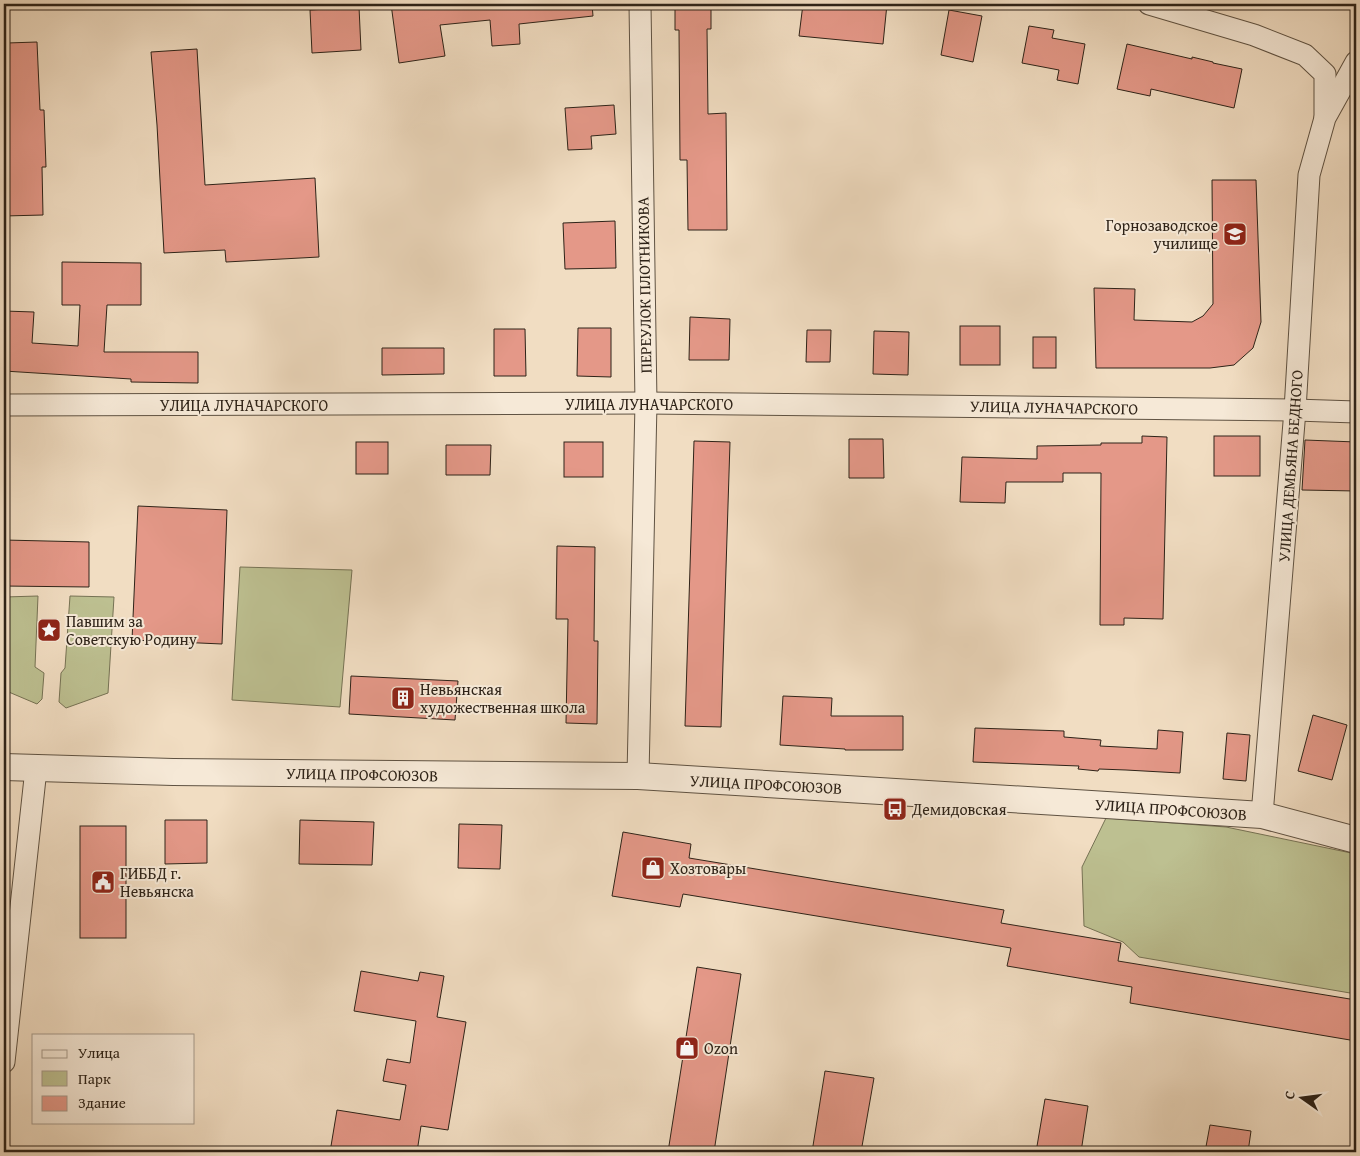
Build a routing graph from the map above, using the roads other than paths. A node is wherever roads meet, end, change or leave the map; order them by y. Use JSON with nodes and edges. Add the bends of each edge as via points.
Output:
{"nodes":[{"id":1,"x":640,"y":4,"type":"edge"},
{"id":2,"x":1149,"y":4,"type":"edge"},
{"id":3,"x":1356,"y":62,"type":"edge"},
{"id":4,"x":1325,"y":118,"type":"junction"},
{"id":5,"x":646,"y":403,"type":"junction"},
{"id":6,"x":4,"y":405,"type":"edge"},
{"id":7,"x":1295,"y":410,"type":"junction"},
{"id":8,"x":1356,"y":412,"type":"edge"},
{"id":9,"x":4,"y":768,"type":"edge"},
{"id":10,"x":36,"y":769,"type":"junction"},
{"id":11,"x":638,"y":776,"type":"junction"},
{"id":12,"x":1262,"y":816,"type":"junction"},
{"id":13,"x":1356,"y":840,"type":"edge"},
{"id":14,"x":4,"y":1062,"type":"edge"}],
"edges":[{"from":1,"to":5,"type":"street","name":"ПЕРЕУЛОК ПЛОТНИКОВА"},
{"from":2,"to":4,"type":"street","via":[[1254,35],[1305,55],[1325,74]]},
{"from":3,"to":4,"type":"street"},
{"from":4,"to":7,"type":"street","name":"УЛИЦА ДЕМЬЯНА БЕДНОГО","via":[[1309,175]]},
{"from":5,"to":6,"type":"street","name":"УЛИЦА ЛУНАЧАРСКОГО"},
{"from":5,"to":7,"type":"street","name":"УЛИЦА ЛУНАЧАРСКОГО"},
{"from":5,"to":11,"type":"street","name":"ПЕРЕУЛОК ПЛОТНИКОВА"},
{"from":7,"to":8,"type":"street","name":"УЛИЦА ЛУНАЧАРСКОГО"},
{"from":7,"to":12,"type":"street","name":"УЛИЦА ДЕМЬЯНА БЕДНОГО"},
{"from":9,"to":10,"type":"street","name":"УЛИЦА ПРОФСОЮЗОВ"},
{"from":10,"to":11,"type":"street","name":"УЛИЦА ПРОФСОЮЗОВ"},
{"from":10,"to":14,"type":"street"},
{"from":11,"to":12,"type":"street","name":"УЛИЦА ПРОФСОЮЗОВ"},
{"from":12,"to":13,"type":"street","name":"УЛИЦА ПРОФСОЮЗОВ"}]}
